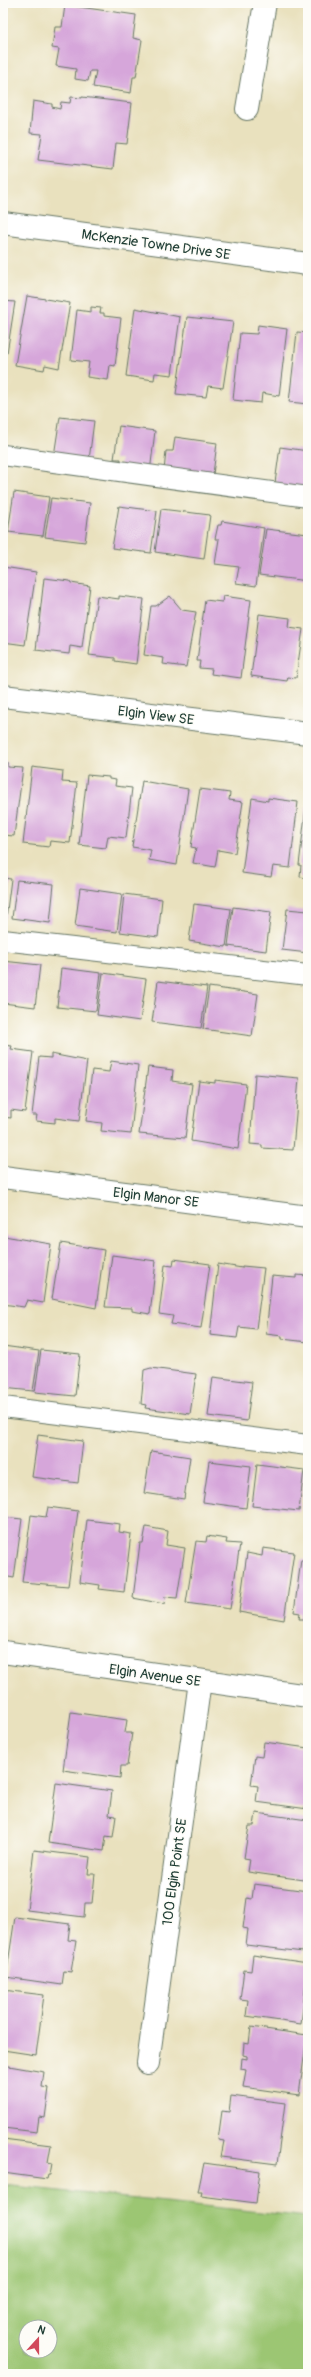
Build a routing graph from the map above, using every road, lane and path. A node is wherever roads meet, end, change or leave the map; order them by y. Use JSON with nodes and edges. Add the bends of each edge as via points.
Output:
{"nodes":[{"id":1,"x":265,"y":3,"type":"edge"},
{"id":2,"x":248,"y":109,"type":"dead end"},
{"id":3,"x":3,"y":223,"type":"edge"},
{"id":4,"x":308,"y":264,"type":"edge"},
{"id":5,"x":3,"y":455,"type":"edge"},
{"id":6,"x":308,"y":497,"type":"edge"},
{"id":7,"x":3,"y":696,"type":"edge"},
{"id":8,"x":308,"y":733,"type":"edge"},
{"id":9,"x":3,"y":940,"type":"edge"},
{"id":10,"x":308,"y":975,"type":"edge"},
{"id":11,"x":3,"y":1177,"type":"edge"},
{"id":12,"x":308,"y":1216,"type":"edge"},
{"id":13,"x":3,"y":1408,"type":"edge"},
{"id":14,"x":308,"y":1446,"type":"edge"},
{"id":15,"x":3,"y":1652,"type":"edge"},
{"id":16,"x":200,"y":1682,"type":"junction"},
{"id":17,"x":308,"y":1696,"type":"edge"},
{"id":18,"x":148,"y":2063,"type":"dead end"}],
"edges":[{"from":1,"to":2,"type":"street"},
{"from":3,"to":4,"type":"street","name":"McKenzie Towne Drive SE"},
{"from":5,"to":6,"type":"lane"},
{"from":7,"to":8,"type":"street","name":"Elgin View SE"},
{"from":9,"to":10,"type":"lane"},
{"from":11,"to":12,"type":"street","name":"Elgin Manor SE"},
{"from":13,"to":14,"type":"lane"},
{"from":15,"to":16,"type":"street","name":"Elgin Avenue SE"},
{"from":16,"to":17,"type":"street","name":"Elgin Avenue SE"},
{"from":16,"to":18,"type":"street","name":"100 Elgin Point SE"}]}
